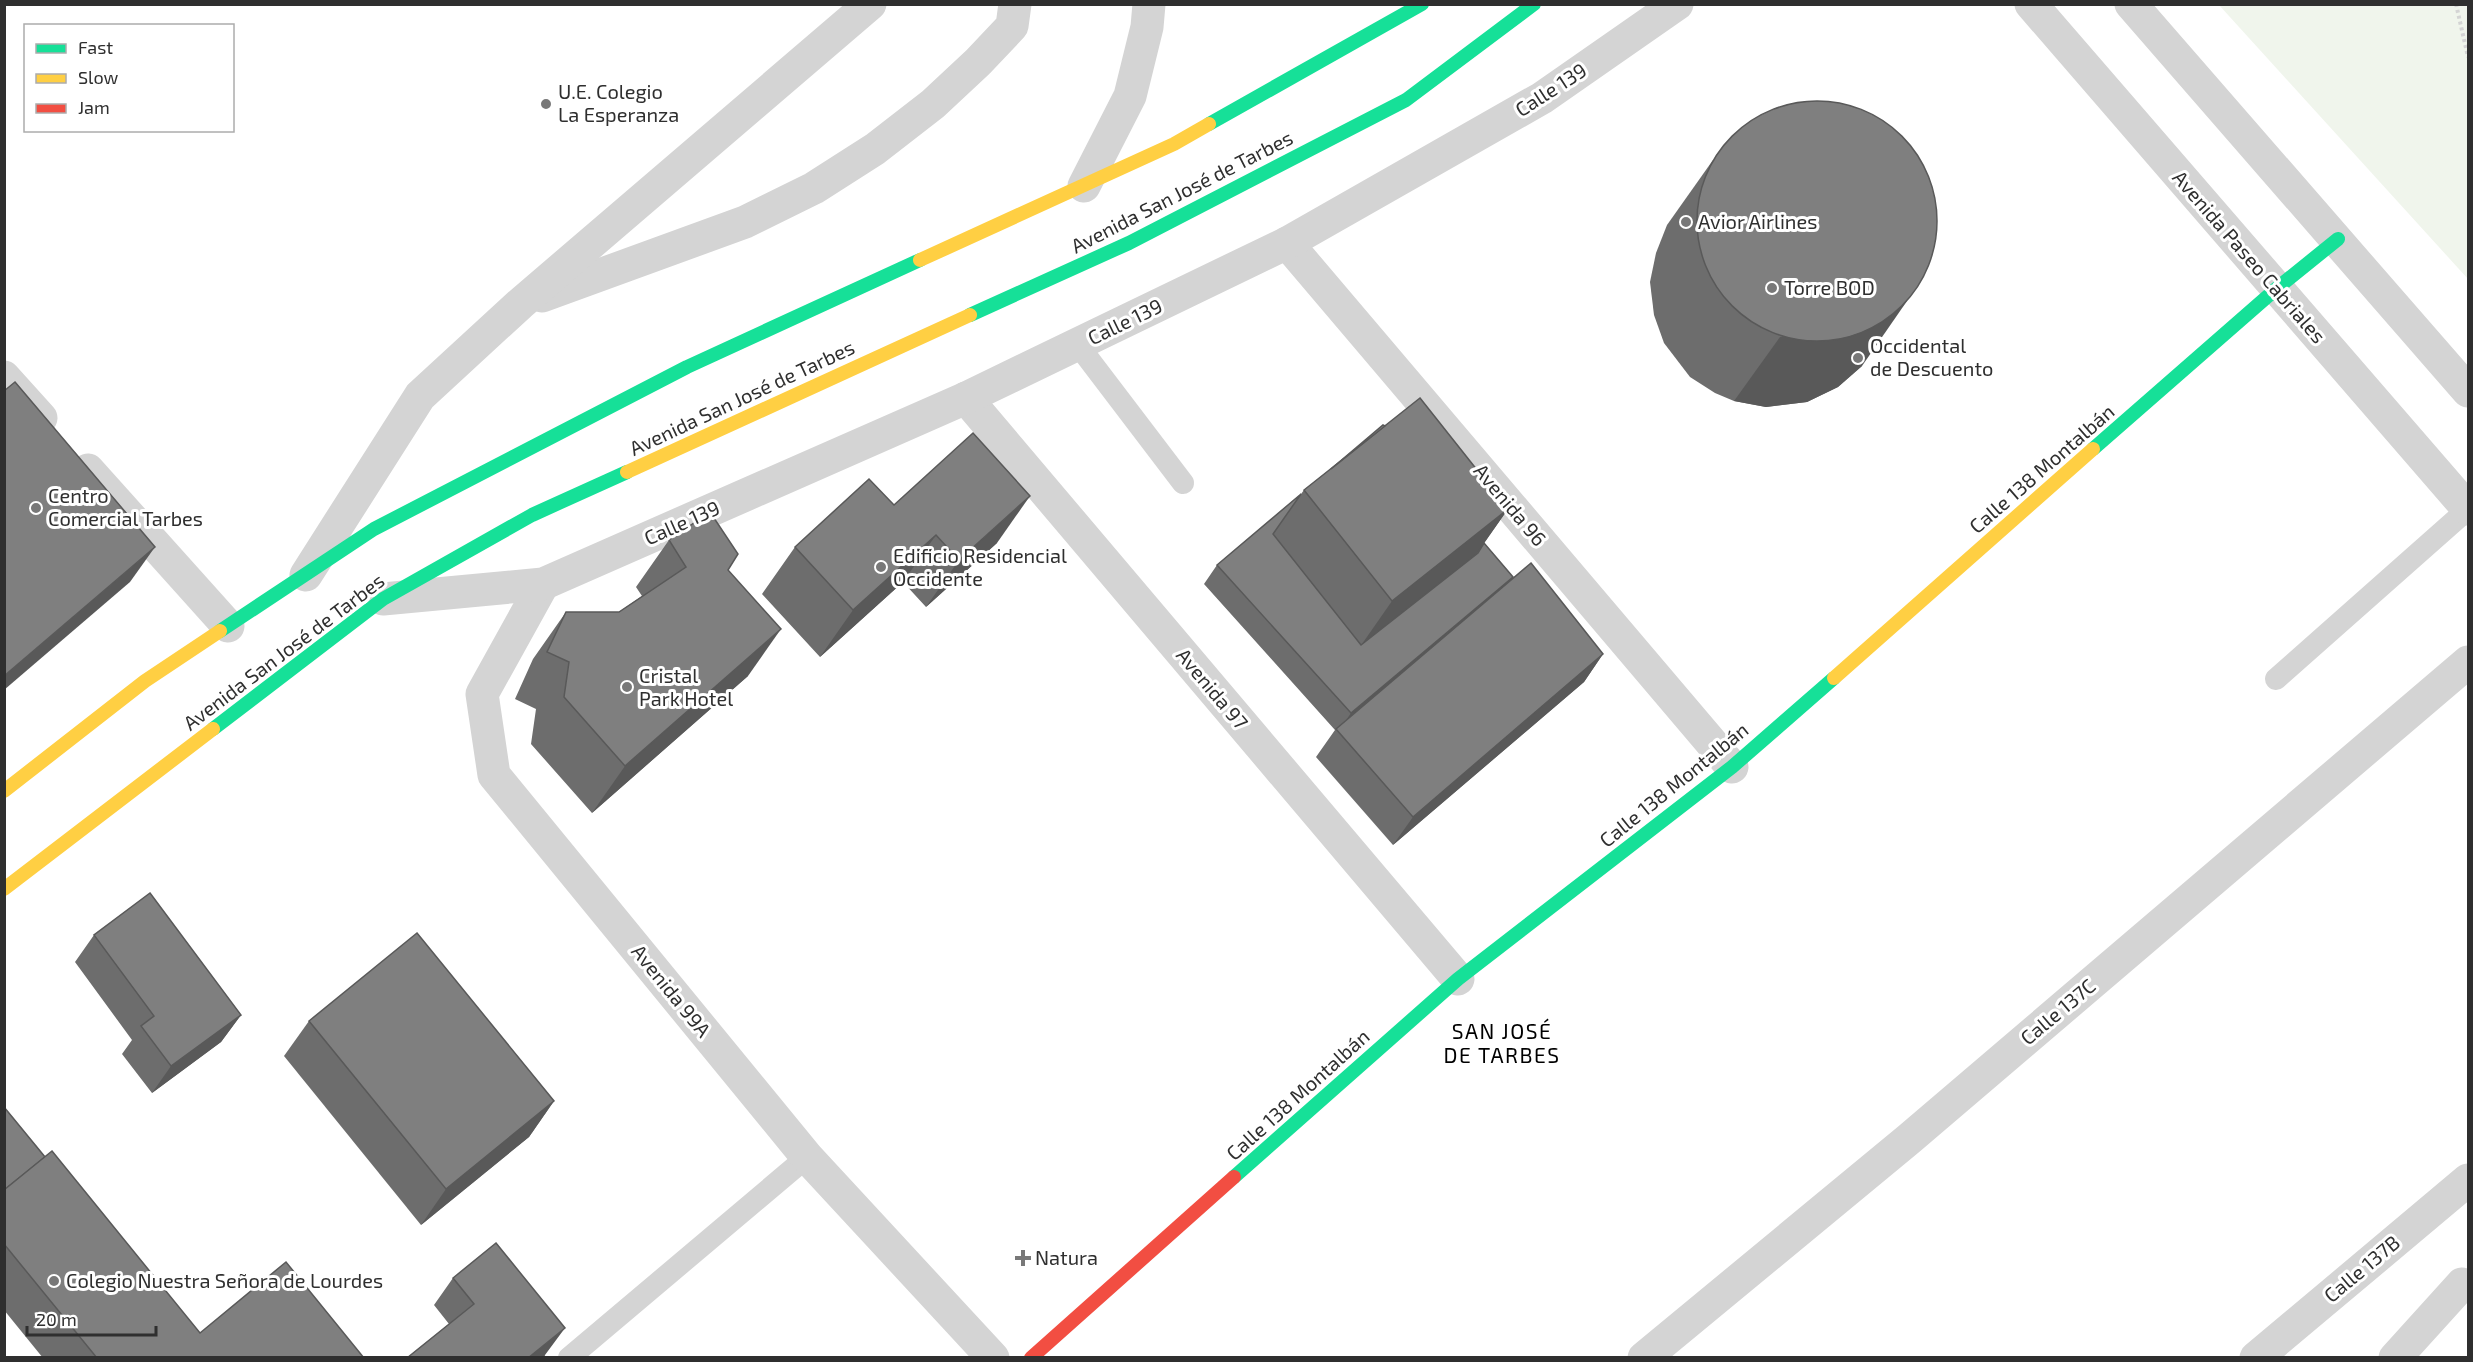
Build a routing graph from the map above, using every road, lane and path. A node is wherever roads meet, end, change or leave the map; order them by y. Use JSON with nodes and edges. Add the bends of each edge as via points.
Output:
{"nodes":[{"id":1,"x":870,"y":4,"type":"edge"},
{"id":2,"x":1015,"y":4,"type":"edge"},
{"id":3,"x":1149,"y":4,"type":"edge"},
{"id":4,"x":1422,"y":4,"type":"edge"},
{"id":5,"x":1534,"y":4,"type":"edge"},
{"id":6,"x":1677,"y":4,"type":"edge"},
{"id":7,"x":2031,"y":4,"type":"edge"},
{"id":8,"x":2131,"y":4,"type":"edge"},
{"id":9,"x":2456,"y":4,"type":"edge"},
{"id":10,"x":2469,"y":57,"type":"edge"},
{"id":11,"x":1084,"y":186,"type":"junction"},
{"id":12,"x":2338,"y":239,"type":"junction"},
{"id":13,"x":1287,"y":243,"type":"junction"},
{"id":14,"x":2276,"y":289,"type":"junction"},
{"id":15,"x":520,"y":304,"type":"junction"},
{"id":16,"x":1078,"y":345,"type":"junction"},
{"id":17,"x":2469,"y":391,"type":"edge"},
{"id":18,"x":11,"y":396,"type":"edge"},
{"id":19,"x":966,"y":398,"type":"junction"},
{"id":20,"x":1183,"y":483,"type":"dead end"},
{"id":21,"x":2468,"y":509,"type":"edge"},
{"id":22,"x":306,"y":575,"type":"junction"},
{"id":23,"x":543,"y":584,"type":"junction"},
{"id":24,"x":383,"y":599,"type":"junction"},
{"id":25,"x":228,"y":626,"type":"junction"},
{"id":26,"x":2469,"y":662,"type":"edge"},
{"id":27,"x":2276,"y":679,"type":"dead end"},
{"id":28,"x":1732,"y":767,"type":"junction"},
{"id":29,"x":4,"y":791,"type":"edge"},
{"id":30,"x":4,"y":889,"type":"edge"},
{"id":31,"x":1458,"y":979,"type":"junction"},
{"id":32,"x":807,"y":1157,"type":"junction"},
{"id":33,"x":2469,"y":1180,"type":"edge"},
{"id":34,"x":2462,"y":1284,"type":"dead end"},
{"id":35,"x":569,"y":1358,"type":"edge"},
{"id":36,"x":993,"y":1358,"type":"edge"},
{"id":37,"x":1031,"y":1358,"type":"edge"},
{"id":38,"x":1644,"y":1358,"type":"edge"},
{"id":39,"x":2256,"y":1358,"type":"edge"},
{"id":40,"x":2395,"y":1358,"type":"edge"}],
"edges":[{"from":1,"to":15,"type":"street"},
{"from":2,"to":15,"type":"street","via":[[1012,26],[933,104],[875,149],[814,188],[745,222]]},
{"from":3,"to":11,"type":"street","via":[[1130,96]]},
{"from":4,"to":11,"type":"street","via":[[1174,144]]},
{"from":5,"to":24,"type":"street","name":"Avenida San José de Tarbes","via":[[1406,100],[1385,111],[1129,243],[532,515]]},
{"from":6,"to":13,"type":"street","name":"Calle 139","via":[[1542,98]]},
{"from":7,"to":14,"type":"street","name":"Avenida Paseo Cabriales"},
{"from":8,"to":12,"type":"street"},
{"from":9,"to":10,"type":"path"},
{"from":11,"to":22,"type":"street","via":[[687,367],[374,529]]},
{"from":12,"to":14,"type":"street","name":"Calle 138 Montalbán"},
{"from":12,"to":17,"type":"street"},
{"from":13,"to":16,"type":"street","name":"Calle 139"},
{"from":13,"to":28,"type":"street","name":"Avenida 96"},
{"from":14,"to":21,"type":"street","name":"Avenida Paseo Cabriales"},
{"from":14,"to":28,"type":"street","name":"Calle 138 Montalbán"},
{"from":15,"to":22,"type":"street","via":[[420,396]]},
{"from":16,"to":19,"type":"street","name":"Calle 139"},
{"from":16,"to":20,"type":"lane"},
{"from":18,"to":25,"type":"street","via":[[67,446]]},
{"from":19,"to":23,"type":"street","name":"Calle 139"},
{"from":19,"to":31,"type":"street","name":"Avenida 97"},
{"from":21,"to":27,"type":"lane"},
{"from":22,"to":25,"type":"street"},
{"from":23,"to":24,"type":"street","name":"Calle 139"},
{"from":23,"to":32,"type":"street","name":"Avenida 99A","via":[[482,694],[494,775]]},
{"from":24,"to":30,"type":"street","name":"Avenida San José de Tarbes"},
{"from":25,"to":29,"type":"street","via":[[146,681]]},
{"from":26,"to":38,"type":"street","name":"Calle 137C","via":[[1909,1139]]},
{"from":28,"to":31,"type":"street","name":"Calle 138 Montalbán"},
{"from":31,"to":37,"type":"street","name":"Calle 138 Montalbán"},
{"from":32,"to":35,"type":"lane"},
{"from":32,"to":36,"type":"street","name":"Avenida 99A"},
{"from":33,"to":39,"type":"street","name":"Calle 137B"},
{"from":34,"to":40,"type":"street"}]}
